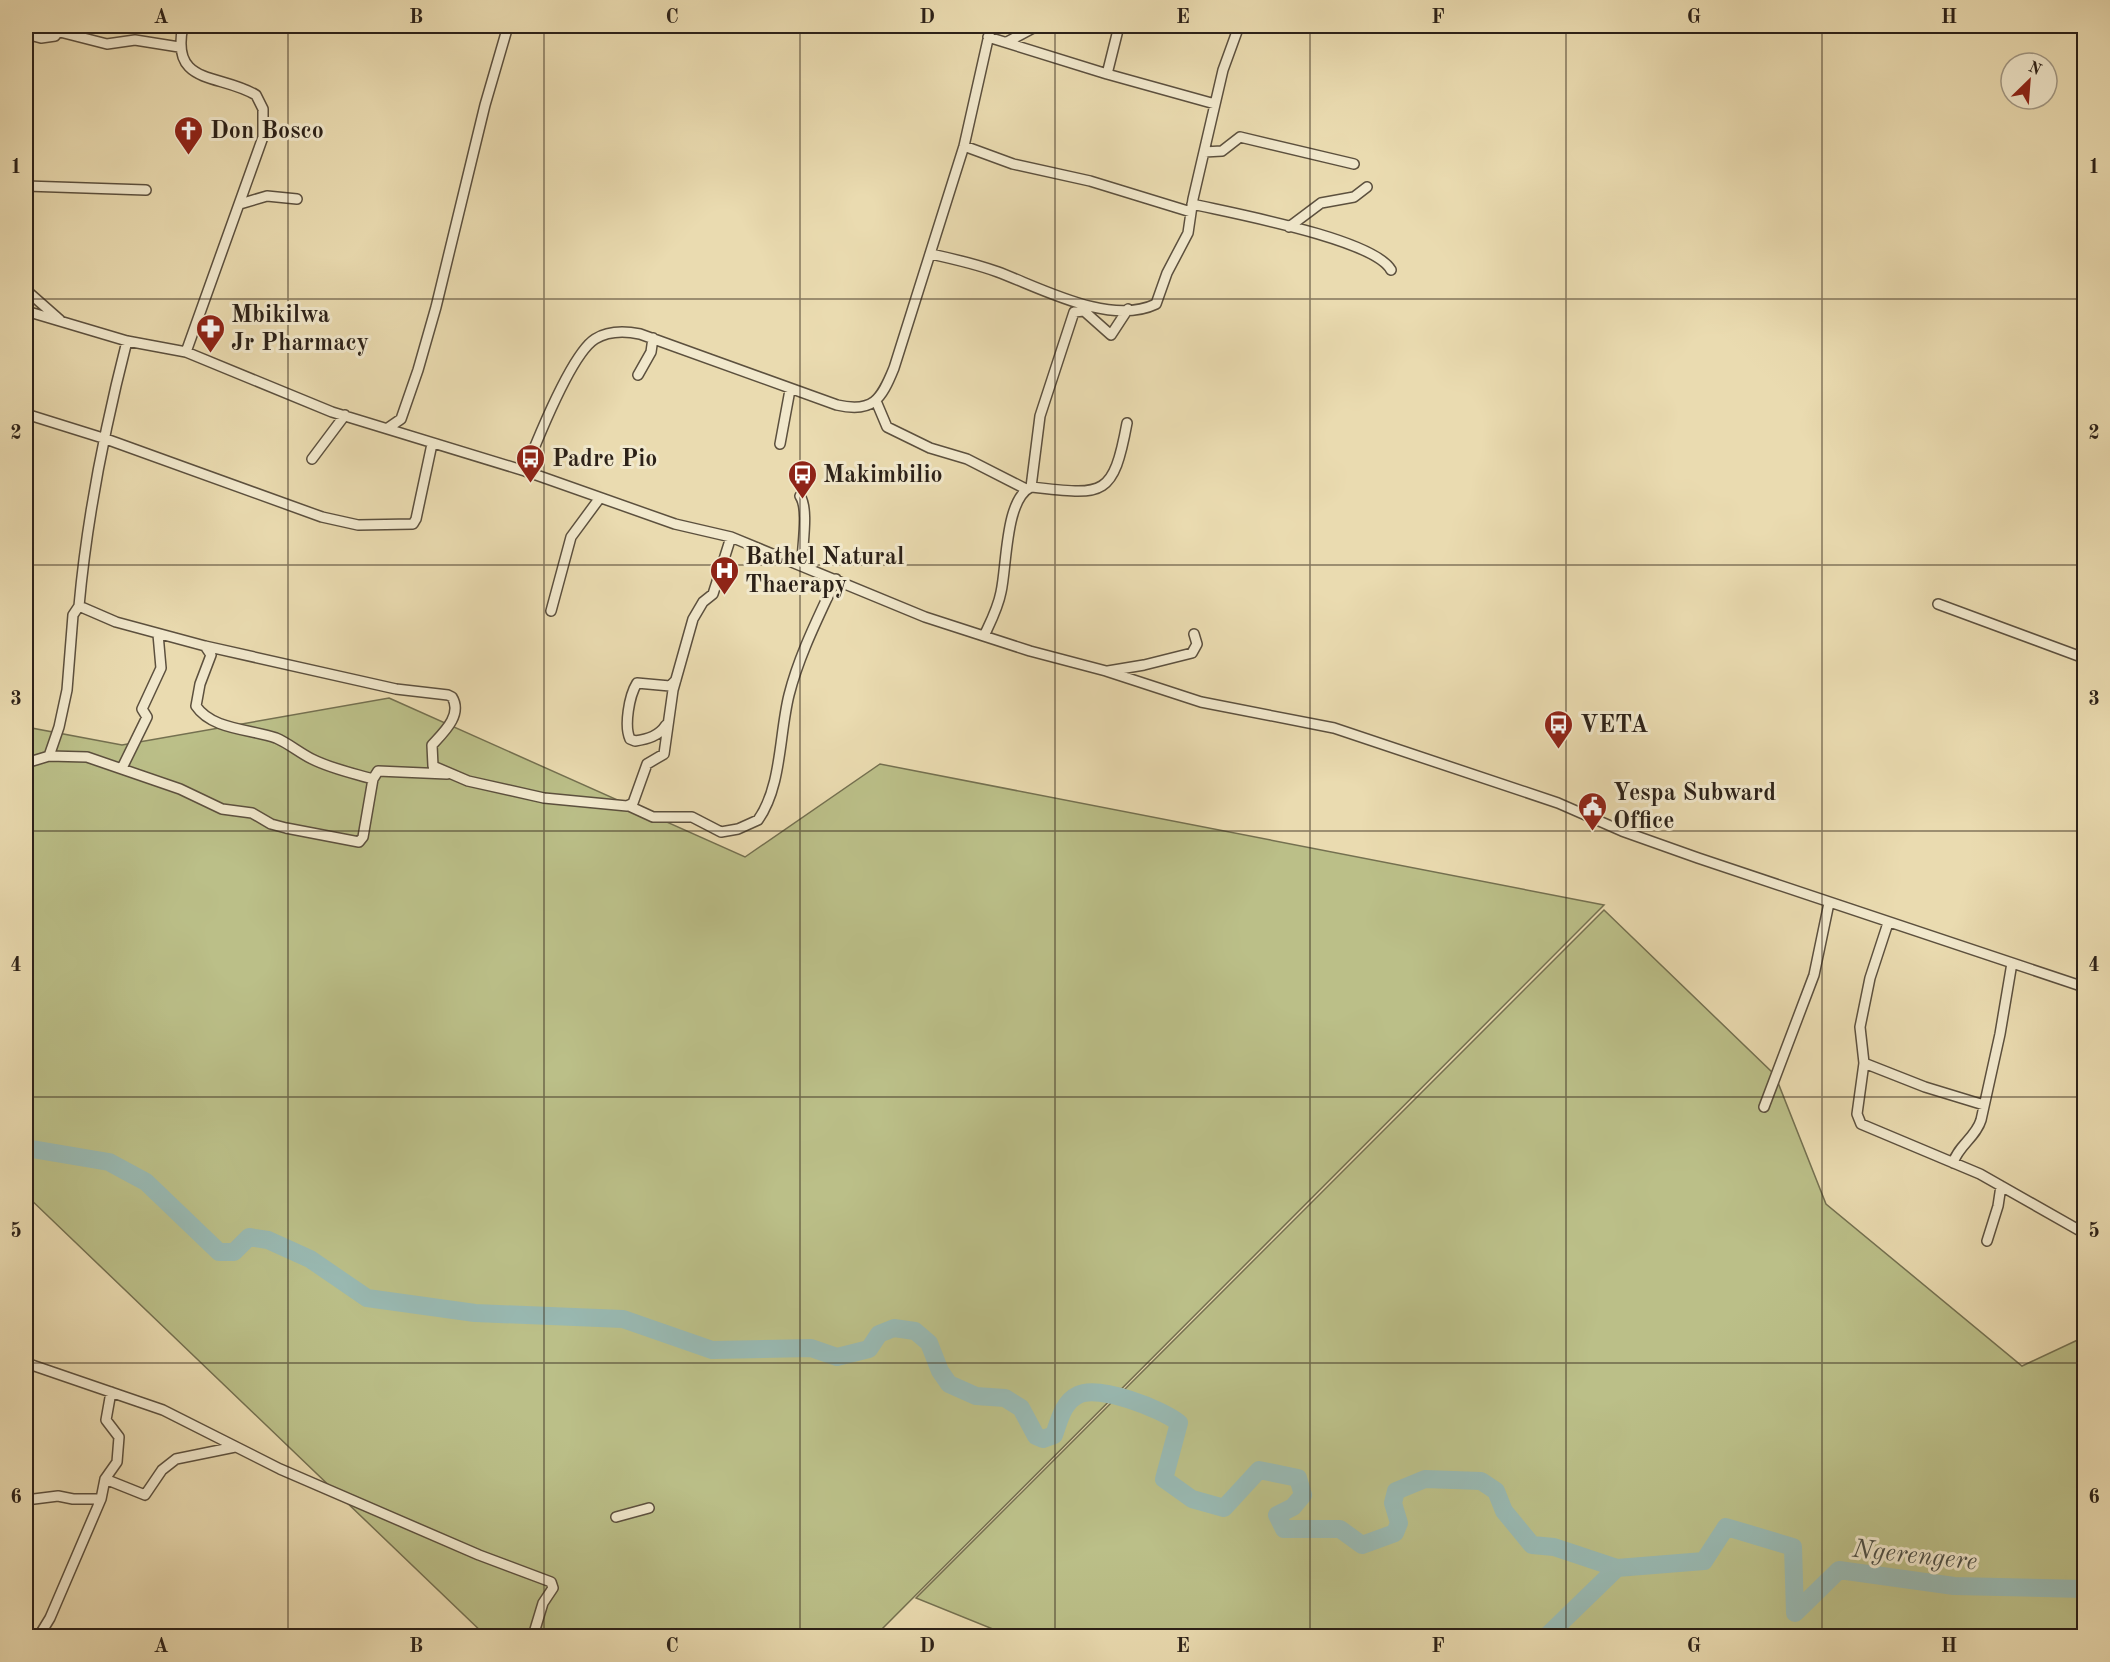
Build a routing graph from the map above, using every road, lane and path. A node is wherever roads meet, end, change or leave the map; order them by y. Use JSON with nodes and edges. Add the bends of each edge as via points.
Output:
{"nodes":[{"id":1,"x":183,"y":26,"type":"edge"},
{"id":2,"x":508,"y":26,"type":"edge"},
{"id":3,"x":991,"y":26,"type":"edge"},
{"id":4,"x":1037,"y":26,"type":"edge"},
{"id":5,"x":1119,"y":26,"type":"edge"},
{"id":6,"x":1239,"y":26,"type":"edge"},
{"id":7,"x":61,"y":29,"type":"edge"},
{"id":8,"x":26,"y":34,"type":"edge"},
{"id":9,"x":988,"y":37,"type":"junction"},
{"id":10,"x":1007,"y":42,"type":"junction"},
{"id":11,"x":179,"y":47,"type":"junction"},
{"id":12,"x":1107,"y":74,"type":"junction"},
{"id":13,"x":1215,"y":104,"type":"junction"},
{"id":14,"x":964,"y":146,"type":"junction"},
{"id":15,"x":1204,"y":152,"type":"junction"},
{"id":16,"x":1353,"y":164,"type":"dead end"},
{"id":17,"x":26,"y":186,"type":"edge"},
{"id":18,"x":1367,"y":187,"type":"dead end"},
{"id":19,"x":146,"y":190,"type":"dead end"},
{"id":20,"x":297,"y":198,"type":"dead end"},
{"id":21,"x":240,"y":204,"type":"junction"},
{"id":22,"x":1191,"y":208,"type":"junction"},
{"id":23,"x":1289,"y":227,"type":"junction"},
{"id":24,"x":931,"y":254,"type":"junction"},
{"id":25,"x":1391,"y":270,"type":"dead end"},
{"id":26,"x":26,"y":290,"type":"edge"},
{"id":27,"x":1128,"y":309,"type":"junction"},
{"id":28,"x":26,"y":311,"type":"edge"},
{"id":29,"x":62,"y":321,"type":"junction"},
{"id":30,"x":652,"y":338,"type":"junction"},
{"id":31,"x":127,"y":341,"type":"junction"},
{"id":32,"x":186,"y":352,"type":"junction"},
{"id":33,"x":638,"y":375,"type":"dead end"},
{"id":34,"x":790,"y":390,"type":"junction"},
{"id":35,"x":876,"y":401,"type":"junction"},
{"id":36,"x":26,"y":414,"type":"edge"},
{"id":37,"x":345,"y":415,"type":"junction"},
{"id":38,"x":1127,"y":423,"type":"dead end"},
{"id":39,"x":388,"y":428,"type":"junction"},
{"id":40,"x":106,"y":439,"type":"junction"},
{"id":41,"x":432,"y":444,"type":"junction"},
{"id":42,"x":780,"y":444,"type":"dead end"},
{"id":43,"x":312,"y":459,"type":"dead end"},
{"id":44,"x":525,"y":471,"type":"junction"},
{"id":45,"x":1028,"y":488,"type":"junction"},
{"id":46,"x":800,"y":496,"type":"dead end"},
{"id":47,"x":598,"y":499,"type":"junction"},
{"id":48,"x":731,"y":537,"type":"junction"},
{"id":49,"x":802,"y":564,"type":"junction"},
{"id":50,"x":836,"y":579,"type":"junction"},
{"id":51,"x":1938,"y":604,"type":"dead end"},
{"id":52,"x":79,"y":606,"type":"junction"},
{"id":53,"x":551,"y":611,"type":"dead end"},
{"id":54,"x":158,"y":633,"type":"junction"},
{"id":55,"x":1194,"y":634,"type":"dead end"},
{"id":56,"x":984,"y":636,"type":"junction"},
{"id":57,"x":206,"y":646,"type":"junction"},
{"id":58,"x":2085,"y":658,"type":"edge"},
{"id":59,"x":1106,"y":671,"type":"junction"},
{"id":60,"x":677,"y":679,"type":"junction"},
{"id":61,"x":668,"y":722,"type":"junction"},
{"id":62,"x":49,"y":756,"type":"junction"},
{"id":63,"x":26,"y":763,"type":"edge"},
{"id":64,"x":122,"y":768,"type":"junction"},
{"id":65,"x":447,"y":774,"type":"junction"},
{"id":66,"x":373,"y":779,"type":"junction"},
{"id":67,"x":629,"y":806,"type":"junction"},
{"id":68,"x":1829,"y":903,"type":"junction"},
{"id":69,"x":1888,"y":923,"type":"junction"},
{"id":70,"x":2012,"y":963,"type":"junction"},
{"id":71,"x":2085,"y":987,"type":"edge"},
{"id":72,"x":1864,"y":1063,"type":"junction"},
{"id":73,"x":1984,"y":1105,"type":"junction"},
{"id":74,"x":1764,"y":1107,"type":"dead end"},
{"id":75,"x":1953,"y":1163,"type":"junction"},
{"id":76,"x":2001,"y":1186,"type":"junction"},
{"id":77,"x":2085,"y":1233,"type":"edge"},
{"id":78,"x":1987,"y":1241,"type":"dead end"},
{"id":79,"x":26,"y":1363,"type":"edge"},
{"id":80,"x":111,"y":1392,"type":"junction"},
{"id":81,"x":235,"y":1447,"type":"junction"},
{"id":82,"x":105,"y":1479,"type":"junction"},
{"id":83,"x":101,"y":1499,"type":"junction"},
{"id":84,"x":26,"y":1500,"type":"edge"},
{"id":85,"x":649,"y":1508,"type":"dead end"},
{"id":86,"x":616,"y":1517,"type":"dead end"},
{"id":87,"x":39,"y":1636,"type":"edge"},
{"id":88,"x":533,"y":1636,"type":"edge"}],
"edges":[{"from":1,"to":11,"type":"street"},
{"from":2,"to":39,"type":"street","via":[[418,370],[401,419]]},
{"from":3,"to":9,"type":"street"},
{"from":4,"to":10,"type":"street"},
{"from":5,"to":12,"type":"street"},
{"from":6,"to":13,"type":"street","via":[[1225,60]]},
{"from":7,"to":8,"type":"street","via":[[47,38]]},
{"from":7,"to":11,"type":"street","via":[[107,44],[135,40]]},
{"from":9,"to":10,"type":"street"},
{"from":9,"to":14,"type":"street"},
{"from":10,"to":12,"type":"street"},
{"from":11,"to":21,"type":"street","via":[[182,59],[194,71],[250,92],[261,103],[263,137]]},
{"from":12,"to":13,"type":"street"},
{"from":13,"to":15,"type":"street"},
{"from":14,"to":22,"type":"street","via":[[1013,164]]},
{"from":14,"to":24,"type":"street"},
{"from":15,"to":16,"type":"street","via":[[1222,151],[1240,137]]},
{"from":15,"to":22,"type":"street"},
{"from":17,"to":19,"type":"street"},
{"from":18,"to":23,"type":"street","via":[[1354,197],[1322,203]]},
{"from":20,"to":21,"type":"street","via":[[267,196]]},
{"from":21,"to":32,"type":"street"},
{"from":22,"to":23,"type":"street"},
{"from":22,"to":27,"type":"street","via":[[1185,242],[1167,273],[1156,304]]},
{"from":23,"to":25,"type":"street","via":[[1330,237],[1386,260]]},
{"from":24,"to":27,"type":"street","via":[[995,271],[1101,309]]},
{"from":24,"to":35,"type":"street","via":[[894,368]]},
{"from":26,"to":29,"type":"street"},
{"from":27,"to":45,"type":"street","via":[[1111,335],[1084,311],[1074,312],[1040,416]]},
{"from":28,"to":29,"type":"street"},
{"from":29,"to":31,"type":"street"},
{"from":30,"to":33,"type":"street","via":[[651,352]]},
{"from":30,"to":34,"type":"street"},
{"from":30,"to":44,"type":"street","via":[[614,332],[589,344],[554,405]]},
{"from":31,"to":32,"type":"street"},
{"from":31,"to":40,"type":"street"},
{"from":32,"to":37,"type":"street"},
{"from":34,"to":35,"type":"street","via":[[849,408],[863,408]]},
{"from":34,"to":42,"type":"street"},
{"from":35,"to":45,"type":"street","via":[[887,427]]},
{"from":36,"to":40,"type":"street"},
{"from":37,"to":39,"type":"street"},
{"from":37,"to":43,"type":"street"},
{"from":38,"to":45,"type":"street","via":[[1120,461],[1104,484],[1085,492]]},
{"from":39,"to":41,"type":"street"},
{"from":40,"to":41,"type":"street","via":[[322,517],[358,525],[413,524]]},
{"from":40,"to":52,"type":"street","via":[[87,534]]},
{"from":41,"to":44,"type":"street"},
{"from":44,"to":47,"type":"street"},
{"from":45,"to":56,"type":"street","via":[[1016,503],[999,600]]},
{"from":46,"to":49,"type":"street","via":[[806,513],[801,535]]},
{"from":47,"to":48,"type":"street"},
{"from":47,"to":53,"type":"street","via":[[571,537]]},
{"from":48,"to":49,"type":"street"},
{"from":48,"to":60,"type":"street","via":[[713,594],[693,619]]},
{"from":49,"to":50,"type":"street"},
{"from":50,"to":56,"type":"street","via":[[925,617]]},
{"from":50,"to":67,"type":"street","via":[[789,694],[772,786],[758,820],[721,832],[692,817],[653,817]]},
{"from":51,"to":58,"type":"street"},
{"from":52,"to":54,"type":"street","via":[[116,622]]},
{"from":52,"to":62,"type":"street","via":[[73,615],[69,638],[67,690]]},
{"from":54,"to":57,"type":"street"},
{"from":54,"to":64,"type":"street","via":[[161,668],[142,709],[147,717]]},
{"from":55,"to":59,"type":"street","via":[[1197,644],[1192,653]]},
{"from":56,"to":59,"type":"street"},
{"from":57,"to":65,"type":"street","via":[[396,689],[452,697],[455,705],[451,723],[432,745],[433,766]]},
{"from":57,"to":66,"type":"street","via":[[211,655],[200,684],[196,706],[200,713],[276,739],[335,770]]},
{"from":59,"to":68,"type":"street","via":[[1201,702],[1334,728],[1558,803],[1633,835]]},
{"from":60,"to":61,"type":"street"},
{"from":60,"to":61,"type":"street","via":[[670,686],[637,683],[630,699],[628,735],[635,741],[644,740],[661,733]]},
{"from":61,"to":67,"type":"street","via":[[664,753],[647,764]]},
{"from":62,"to":63,"type":"street"},
{"from":62,"to":64,"type":"street","via":[[87,757]]},
{"from":64,"to":66,"type":"street","via":[[184,790],[222,809],[252,813],[286,828],[358,842],[363,837]]},
{"from":65,"to":66,"type":"street","via":[[382,770]]},
{"from":65,"to":67,"type":"street","via":[[544,798]]},
{"from":68,"to":69,"type":"street"},
{"from":68,"to":74,"type":"street","via":[[1814,975]]},
{"from":69,"to":70,"type":"street"},
{"from":69,"to":72,"type":"street","via":[[1870,978],[1860,1028]]},
{"from":70,"to":71,"type":"street"},
{"from":70,"to":73,"type":"street"},
{"from":72,"to":73,"type":"street"},
{"from":72,"to":75,"type":"street","via":[[1857,1114],[1861,1124]]},
{"from":73,"to":75,"type":"street","via":[[1977,1133]]},
{"from":75,"to":76,"type":"street"},
{"from":76,"to":77,"type":"street"},
{"from":76,"to":78,"type":"street"},
{"from":79,"to":80,"type":"street"},
{"from":80,"to":81,"type":"street","via":[[163,1410]]},
{"from":80,"to":82,"type":"street","via":[[106,1420],[119,1437],[117,1462]]},
{"from":81,"to":82,"type":"street","via":[[176,1458],[162,1470],[145,1495]]},
{"from":81,"to":88,"type":"street","via":[[551,1582],[553,1588],[543,1603]]},
{"from":82,"to":83,"type":"street"},
{"from":83,"to":84,"type":"street","via":[[57,1496]]},
{"from":83,"to":87,"type":"street"},
{"from":85,"to":86,"type":"street"}]}
